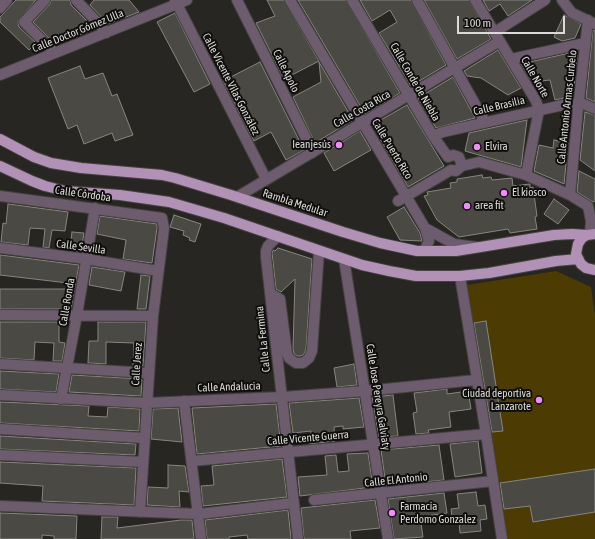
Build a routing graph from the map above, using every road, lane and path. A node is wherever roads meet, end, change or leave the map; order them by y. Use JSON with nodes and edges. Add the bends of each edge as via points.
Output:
{"nodes":[{"id":1,"x":7,"y":0,"type":"edge"},
{"id":2,"x":45,"y":0,"type":"edge"},
{"id":3,"x":187,"y":0,"type":"edge"},
{"id":4,"x":237,"y":0,"type":"edge"},
{"id":5,"x":290,"y":0,"type":"edge"},
{"id":6,"x":352,"y":0,"type":"edge"},
{"id":7,"x":417,"y":0,"type":"edge"},
{"id":8,"x":475,"y":0,"type":"edge"},
{"id":9,"x":545,"y":0,"type":"edge"},
{"id":10,"x":562,"y":0,"type":"edge"},
{"id":11,"x":81,"y":2,"type":"edge"},
{"id":12,"x":176,"y":2,"type":"edge"},
{"id":13,"x":0,"y":8,"type":"edge"},
{"id":14,"x":592,"y":22,"type":"edge"},
{"id":15,"x":106,"y":33,"type":"junction"},
{"id":16,"x":497,"y":37,"type":"junction"},
{"id":17,"x":585,"y":42,"type":"junction"},
{"id":18,"x":55,"y":53,"type":"junction"},
{"id":19,"x":511,"y":59,"type":"junction"},
{"id":20,"x":455,"y":68,"type":"junction"},
{"id":21,"x":0,"y":75,"type":"edge"},
{"id":22,"x":409,"y":95,"type":"junction"},
{"id":23,"x":579,"y":102,"type":"junction"},
{"id":24,"x":595,"y":108,"type":"edge"},
{"id":25,"x":539,"y":110,"type":"junction"},
{"id":26,"x":485,"y":122,"type":"junction"},
{"id":27,"x":362,"y":123,"type":"junction"},
{"id":28,"x":433,"y":136,"type":"junction"},
{"id":29,"x":0,"y":139,"type":"edge"},
{"id":30,"x":312,"y":152,"type":"junction"},
{"id":31,"x":448,"y":157,"type":"junction"},
{"id":32,"x":0,"y":166,"type":"edge"},
{"id":33,"x":462,"y":166,"type":"junction"},
{"id":34,"x":451,"y":170,"type":"junction"},
{"id":35,"x":526,"y":175,"type":"junction"},
{"id":36,"x":266,"y":179,"type":"junction"},
{"id":37,"x":570,"y":195,"type":"junction"},
{"id":38,"x":0,"y":196,"type":"edge"},
{"id":39,"x":237,"y":197,"type":"junction"},
{"id":40,"x":402,"y":199,"type":"junction"},
{"id":41,"x":95,"y":208,"type":"junction"},
{"id":42,"x":162,"y":218,"type":"joint"},
{"id":43,"x":424,"y":228,"type":"junction"},
{"id":44,"x":591,"y":234,"type":"edge"},
{"id":45,"x":278,"y":236,"type":"junction"},
{"id":46,"x":480,"y":247,"type":"junction"},
{"id":47,"x":0,"y":248,"type":"edge"},
{"id":48,"x":319,"y":251,"type":"junction"},
{"id":49,"x":424,"y":252,"type":"junction"},
{"id":50,"x":86,"y":259,"type":"junction"},
{"id":51,"x":344,"y":259,"type":"junction"},
{"id":52,"x":578,"y":259,"type":"junction"},
{"id":53,"x":158,"y":271,"type":"junction"},
{"id":54,"x":594,"y":272,"type":"edge"},
{"id":55,"x":460,"y":276,"type":"junction"},
{"id":56,"x":270,"y":293,"type":"junction"},
{"id":57,"x":0,"y":315,"type":"edge"},
{"id":58,"x":77,"y":315,"type":"junction"},
{"id":59,"x":153,"y":316,"type":"junction"},
{"id":60,"x":0,"y":364,"type":"edge"},
{"id":61,"x":66,"y":369,"type":"junction"},
{"id":62,"x":148,"y":373,"type":"junction"},
{"id":63,"x":476,"y":380,"type":"junction"},
{"id":64,"x":365,"y":391,"type":"junction"},
{"id":65,"x":0,"y":395,"type":"edge"},
{"id":66,"x":282,"y":397,"type":"junction"},
{"id":67,"x":61,"y":399,"type":"junction"},
{"id":68,"x":184,"y":401,"type":"junction"},
{"id":69,"x":147,"y":403,"type":"junction"},
{"id":70,"x":0,"y":429,"type":"edge"},
{"id":71,"x":486,"y":434,"type":"junction"},
{"id":72,"x":144,"y":438,"type":"junction"},
{"id":73,"x":374,"y":444,"type":"junction"},
{"id":74,"x":288,"y":453,"type":"junction"},
{"id":75,"x":0,"y":455,"type":"edge"},
{"id":76,"x":192,"y":460,"type":"junction"},
{"id":77,"x":143,"y":462,"type":"junction"},
{"id":78,"x":493,"y":481,"type":"junction"},
{"id":79,"x":382,"y":494,"type":"junction"},
{"id":80,"x":314,"y":500,"type":"dead end"},
{"id":81,"x":294,"y":503,"type":"junction"},
{"id":82,"x":0,"y":506,"type":"edge"},
{"id":83,"x":140,"y":512,"type":"junction"},
{"id":84,"x":198,"y":514,"type":"junction"},
{"id":85,"x":201,"y":539,"type":"edge"},
{"id":86,"x":298,"y":539,"type":"edge"},
{"id":87,"x":388,"y":539,"type":"edge"},
{"id":88,"x":502,"y":539,"type":"edge"}],
"edges":[{"from":1,"to":13,"type":"street"},
{"from":2,"to":18,"type":"street","via":[[24,22]]},
{"from":3,"to":12,"type":"street","name":"Calle Doctor Gómez Ulla"},
{"from":4,"to":30,"type":"street","name":"Calle Apolo"},
{"from":5,"to":27,"type":"street","name":"Calle Puerto Rico"},
{"from":6,"to":22,"type":"street","name":"Calle Conde de Niebla"},
{"from":7,"to":20,"type":"street"},
{"from":8,"to":16,"type":"street","name":"Calle Norte"},
{"from":9,"to":16,"type":"street","name":"Calle Costa Rica"},
{"from":10,"to":14,"type":"street","via":[[572,12]]},
{"from":11,"to":15,"type":"street"},
{"from":12,"to":15,"type":"street","name":"Calle Doctor Gómez Ulla"},
{"from":12,"to":36,"type":"street","name":"Calle Vicente Vilas González"},
{"from":14,"to":17,"type":"street","name":"Calle Antonio Armas Curbelo"},
{"from":15,"to":18,"type":"street","name":"Calle Doctor Gómez Ulla"},
{"from":16,"to":19,"type":"street","name":"Calle Norte"},
{"from":16,"to":20,"type":"street","name":"Calle Costa Rica"},
{"from":17,"to":19,"type":"street"},
{"from":17,"to":23,"type":"street","name":"Calle Antonio Armas Curbelo"},
{"from":18,"to":21,"type":"street","name":"Calle Doctor Gómez Ulla"},
{"from":19,"to":25,"type":"street","name":"Calle Norte"},
{"from":20,"to":22,"type":"street","name":"Calle Costa Rica"},
{"from":20,"to":26,"type":"street"},
{"from":22,"to":27,"type":"street","name":"Calle Costa Rica"},
{"from":22,"to":28,"type":"street","name":"Calle Conde de Niebla"},
{"from":23,"to":24,"type":"street"},
{"from":23,"to":25,"type":"street","name":"Calle Brasilia"},
{"from":23,"to":37,"type":"street","name":"Calle Antonio Armas Curbelo"},
{"from":25,"to":26,"type":"street","name":"Calle Brasilia"},
{"from":25,"to":35,"type":"street","name":"Calle Norte"},
{"from":26,"to":28,"type":"street","name":"Calle Brasilia"},
{"from":27,"to":30,"type":"street","name":"Calle Costa Rica"},
{"from":27,"to":40,"type":"street","name":"Calle Puerto Rico"},
{"from":28,"to":31,"type":"street","name":"Calle Conde de Niebla"},
{"from":29,"to":39,"type":"main road","name":"Rambla Medular","via":[[34,157],[58,164],[162,175]]},
{"from":30,"to":36,"type":"street","name":"Calle Costa Rica"},
{"from":31,"to":33,"type":"street","name":"Calle Conde de Niebla","via":[[459,157]]},
{"from":31,"to":34,"type":"street"},
{"from":32,"to":45,"type":"main road","via":[[45,186],[65,191],[169,202]]},
{"from":33,"to":34,"type":"street","via":[[456,171]]},
{"from":33,"to":35,"type":"street","via":[[479,162]]},
{"from":34,"to":40,"type":"street"},
{"from":35,"to":37,"type":"street"},
{"from":36,"to":39,"type":"street","name":"Calle Costa Rica"},
{"from":37,"to":44,"type":"street","via":[[588,206]]},
{"from":38,"to":41,"type":"street","name":"Calle Córdoba"},
{"from":39,"to":49,"type":"main road","name":"Rambla Medular","via":[[380,243]]},
{"from":40,"to":43,"type":"street","name":"Calle Puerto Rico"},
{"from":41,"to":42,"type":"street","name":"Calle Córdoba"},
{"from":41,"to":50,"type":"street","name":"Calle Ronda"},
{"from":42,"to":53,"type":"street","name":"Calle Jerez","via":[[164,228]]},
{"from":43,"to":46,"type":"street","via":[[454,244]]},
{"from":43,"to":49,"type":"street","name":"Calle Puerto Rico","via":[[429,241]]},
{"from":44,"to":46,"type":"main road","name":"Rambla Medular","via":[[554,235]]},
{"from":44,"to":52,"type":"main road","via":[[582,238],[578,244]]},
{"from":45,"to":48,"type":"main road"},
{"from":45,"to":56,"type":"street","name":"Calle La Fermina","via":[[266,250]]},
{"from":46,"to":49,"type":"main road","name":"Rambla Medular"},
{"from":47,"to":50,"type":"street","name":"Calle Sevilla"},
{"from":48,"to":51,"type":"main road"},
{"from":48,"to":56,"type":"street","via":[[312,351],[303,363],[296,363],[287,354],[280,299]]},
{"from":50,"to":53,"type":"street","name":"Calle Sevilla"},
{"from":50,"to":58,"type":"street","name":"Calle Ronda"},
{"from":51,"to":55,"type":"main road","via":[[416,276]]},
{"from":51,"to":64,"type":"street","name":"Calle Jose Pereyra Galviaty"},
{"from":52,"to":54,"type":"main road"},
{"from":52,"to":55,"type":"main road"},
{"from":53,"to":59,"type":"street","name":"Calle Jerez"},
{"from":55,"to":63,"type":"street"},
{"from":56,"to":66,"type":"street","name":"Calle La Fermina"},
{"from":57,"to":58,"type":"street"},
{"from":58,"to":59,"type":"street"},
{"from":58,"to":61,"type":"street","name":"Calle Ronda"},
{"from":59,"to":62,"type":"street","name":"Calle Jerez"},
{"from":60,"to":61,"type":"street"},
{"from":61,"to":62,"type":"street"},
{"from":61,"to":67,"type":"street","name":"Calle Ronda"},
{"from":62,"to":69,"type":"street","name":"Calle Jerez"},
{"from":63,"to":64,"type":"street","name":"Calle Andalucia"},
{"from":63,"to":71,"type":"street"},
{"from":64,"to":66,"type":"street","name":"Calle Andalucia"},
{"from":64,"to":73,"type":"street","name":"Calle Jose Pereyra Galviaty"},
{"from":65,"to":67,"type":"street","name":"Calle Andalucia"},
{"from":66,"to":68,"type":"street","name":"Calle Andalucia"},
{"from":66,"to":74,"type":"street","name":"Calle La Fermina"},
{"from":67,"to":69,"type":"street","name":"Calle Andalucia"},
{"from":68,"to":69,"type":"street","name":"Calle Andalucia"},
{"from":68,"to":76,"type":"street"},
{"from":69,"to":72,"type":"street","name":"Calle Jerez"},
{"from":70,"to":72,"type":"street"},
{"from":71,"to":73,"type":"street","name":"Calle Vicente Guerra"},
{"from":71,"to":78,"type":"street"},
{"from":72,"to":77,"type":"street","name":"Calle Jerez"},
{"from":73,"to":74,"type":"street","name":"Calle Vicente Guerra"},
{"from":73,"to":79,"type":"street","name":"Calle Jose Pereyra Galviaty"},
{"from":74,"to":76,"type":"street","name":"Calle Vicente Guerra"},
{"from":74,"to":81,"type":"street","name":"Calle La Fermina"},
{"from":75,"to":77,"type":"street"},
{"from":76,"to":84,"type":"street"},
{"from":77,"to":83,"type":"street","name":"Calle Jerez"},
{"from":78,"to":79,"type":"street","name":"Calle El Antonio"},
{"from":78,"to":88,"type":"street"},
{"from":79,"to":80,"type":"street","name":"Calle El Antonio"},
{"from":79,"to":87,"type":"street","name":"Calle Jose Pereyra Galviaty"},
{"from":81,"to":84,"type":"street"},
{"from":81,"to":86,"type":"street","name":"Calle La Fermina"},
{"from":82,"to":83,"type":"street"},
{"from":83,"to":84,"type":"street"},
{"from":84,"to":85,"type":"street"}]}
